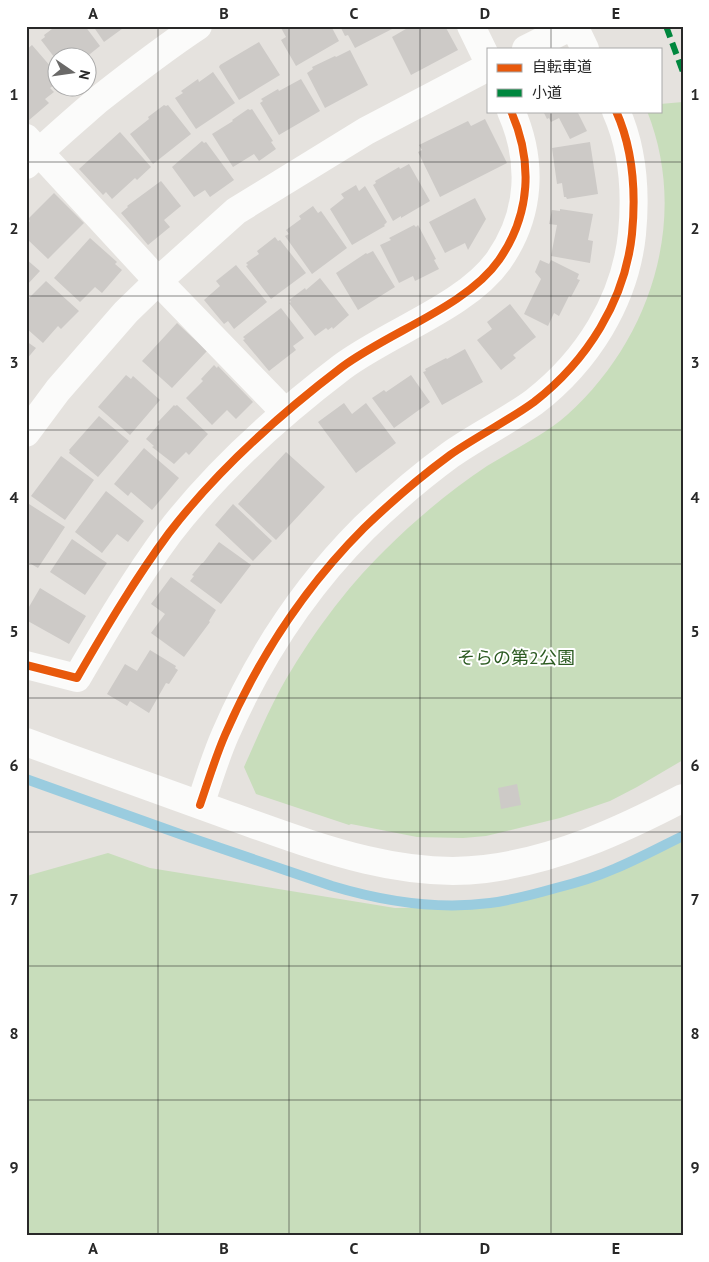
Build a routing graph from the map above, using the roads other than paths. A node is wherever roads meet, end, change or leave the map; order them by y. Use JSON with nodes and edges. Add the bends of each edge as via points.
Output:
{"nodes":[{"id":1,"x":198,"y":26,"type":"edge"},
{"id":2,"x":471,"y":26,"type":"edge"},
{"id":3,"x":573,"y":26,"type":"edge"},
{"id":4,"x":528,"y":48,"type":"edge"},
{"id":5,"x":584,"y":48,"type":"edge"},
{"id":6,"x":487,"y":59,"type":"edge"},
{"id":7,"x":487,"y":68,"type":"edge"},
{"id":8,"x":511,"y":112,"type":"edge"},
{"id":9,"x":616,"y":112,"type":"edge"},
{"id":10,"x":31,"y":152,"type":"edge"},
{"id":11,"x":158,"y":280,"type":"junction"},
{"id":12,"x":285,"y":412,"type":"junction"},
{"id":13,"x":26,"y":433,"type":"edge"},
{"id":14,"x":26,"y":665,"type":"edge"},
{"id":15,"x":26,"y":742,"type":"edge"},
{"id":16,"x":683,"y":798,"type":"edge"},
{"id":17,"x":200,"y":805,"type":"junction"}],
"edges":[{"from":1,"to":10,"type":"street","via":[[167,46]]},
{"from":2,"to":6,"type":"street"},
{"from":3,"to":4,"type":"street"},
{"from":3,"to":5,"type":"street"},
{"from":7,"to":11,"type":"street","via":[[366,131],[236,211]]},
{"from":8,"to":12,"type":"street","via":[[524,150],[526,187],[518,224],[499,260],[485,277],[465,292],[370,348]]},
{"from":9,"to":17,"type":"street","via":[[629,153],[634,213],[625,269],[617,296],[602,326],[560,380],[533,403],[451,455],[406,490],[332,563],[303,599],[255,673],[224,738]]},
{"from":10,"to":11,"type":"street"},
{"from":11,"to":12,"type":"street"},
{"from":11,"to":13,"type":"street","via":[[95,346]]},
{"from":12,"to":14,"type":"street","via":[[236,456],[170,531],[130,588],[77,678]]},
{"from":15,"to":17,"type":"street"},
{"from":16,"to":17,"type":"street","via":[[638,822],[563,852],[524,863],[462,871],[405,867],[346,854]]}]}
